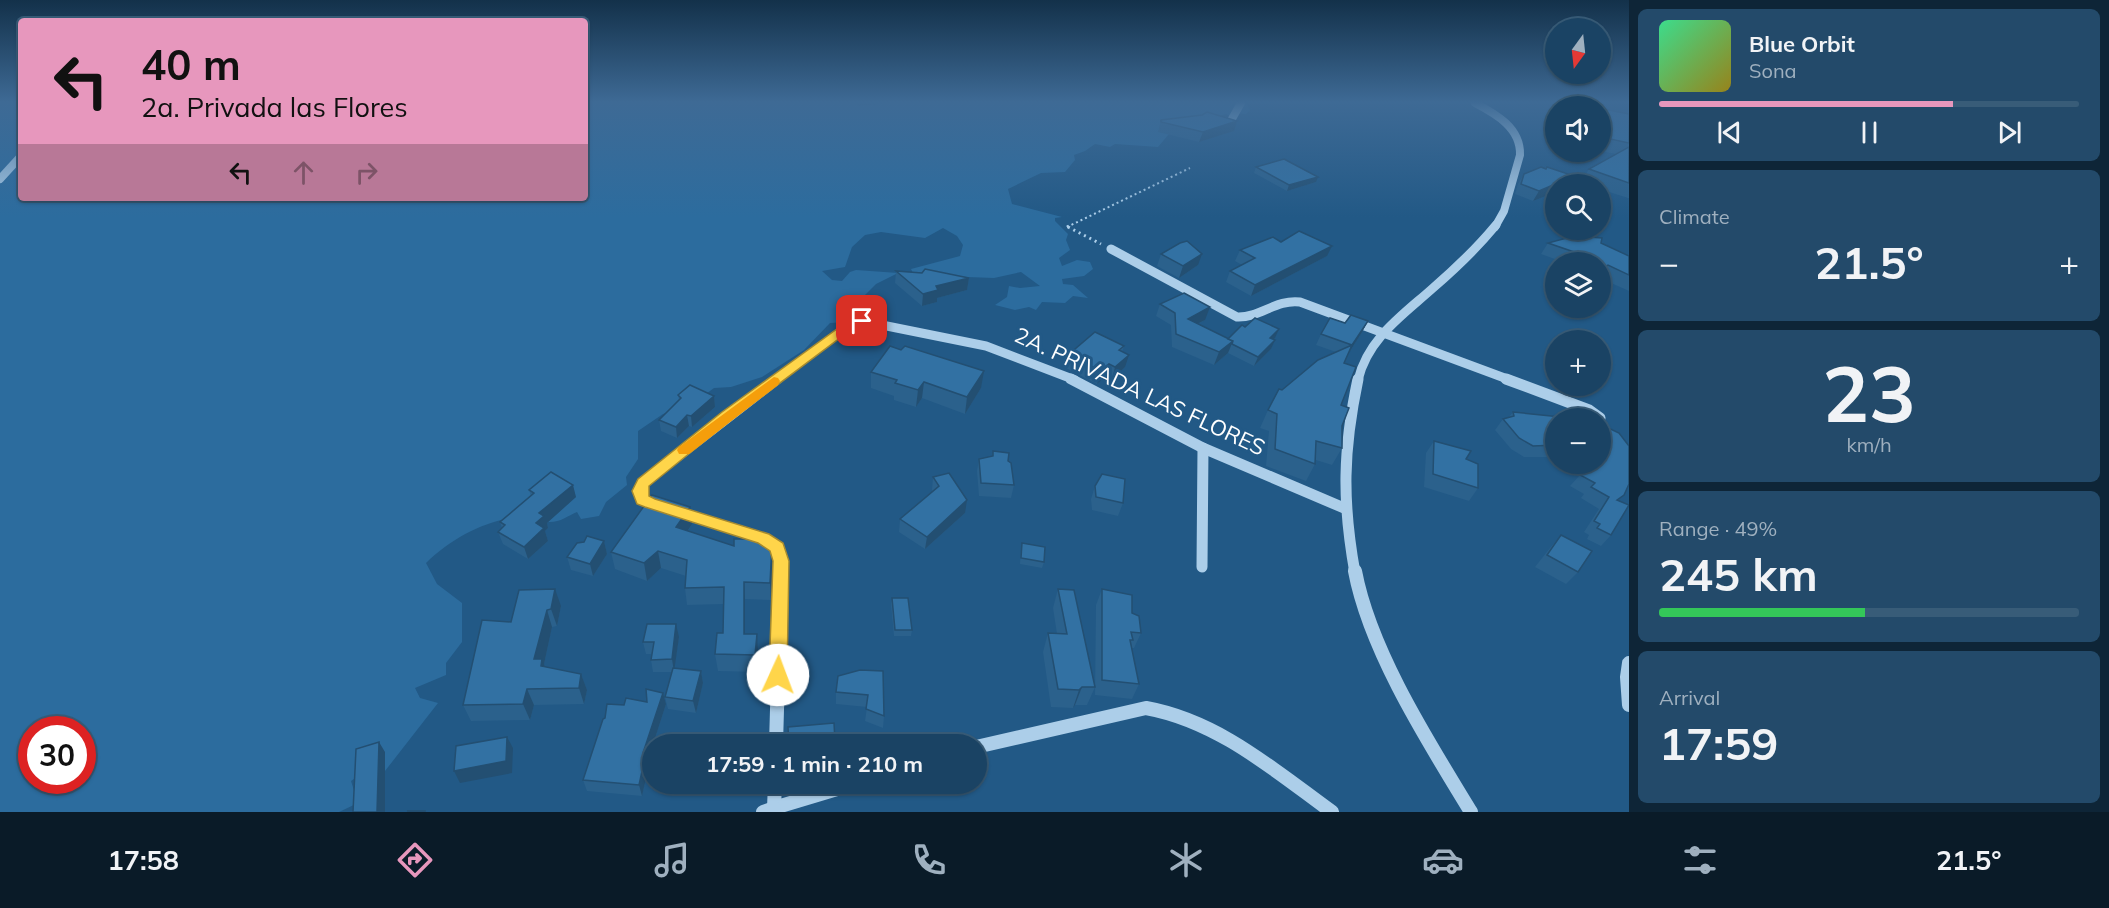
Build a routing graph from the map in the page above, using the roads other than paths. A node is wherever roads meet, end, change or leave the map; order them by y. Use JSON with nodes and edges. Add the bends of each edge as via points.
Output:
{"nodes":[{"id":1,"x":1518,"y":141,"type":"edge"},
{"id":2,"x":18,"y":159,"type":"edge"},
{"id":3,"x":0,"y":179,"type":"edge"},
{"id":4,"x":1111,"y":249,"type":"road end"},
{"id":5,"x":1382,"y":334,"type":"junction"},
{"id":6,"x":1581,"y":408,"type":"edge"},
{"id":7,"x":1203,"y":448,"type":"junction"},
{"id":8,"x":1344,"y":508,"type":"junction"},
{"id":9,"x":1202,"y":567,"type":"dead end"},
{"id":10,"x":1629,"y":663,"type":"edge"},
{"id":11,"x":1629,"y":705,"type":"edge"},
{"id":12,"x":776,"y":734,"type":"edge"},
{"id":13,"x":987,"y":744,"type":"edge"},
{"id":14,"x":772,"y":794,"type":"edge"},
{"id":15,"x":821,"y":794,"type":"edge"},
{"id":16,"x":768,"y":810,"type":"edge"},
{"id":17,"x":1332,"y":812,"type":"edge"},
{"id":18,"x":1471,"y":812,"type":"edge"}],
"edges":[{"from":1,"to":5,"type":"street","via":[[1520,154],[1502,214],[1460,265]]},
{"from":2,"to":3,"type":"street"},
{"from":4,"to":5,"type":"street","via":[[1237,317],[1247,318],[1292,300]]},
{"from":5,"to":6,"type":"street"},
{"from":5,"to":8,"type":"street","via":[[1363,363],[1353,407],[1345,449]]},
{"from":7,"to":8,"type":"street","name":"2A. PRIVADA LAS FLORES"},
{"from":7,"to":9,"type":"street"},
{"from":7,"to":12,"type":"street","name":"2A. PRIVADA LAS FLORES","via":[[1074,380],[1023,359],[986,346],[903,328],[852,323],[727,416],[643,483],[640,491],[642,500],[763,538],[777,547],[781,561]]},
{"from":8,"to":18,"type":"street","via":[[1353,562],[1384,659],[1404,701]]},
{"from":10,"to":11,"type":"street"},
{"from":13,"to":17,"type":"street","via":[[1146,708],[1165,709],[1191,718],[1233,742]]},
{"from":14,"to":16,"type":"street"},
{"from":15,"to":16,"type":"street"}]}
